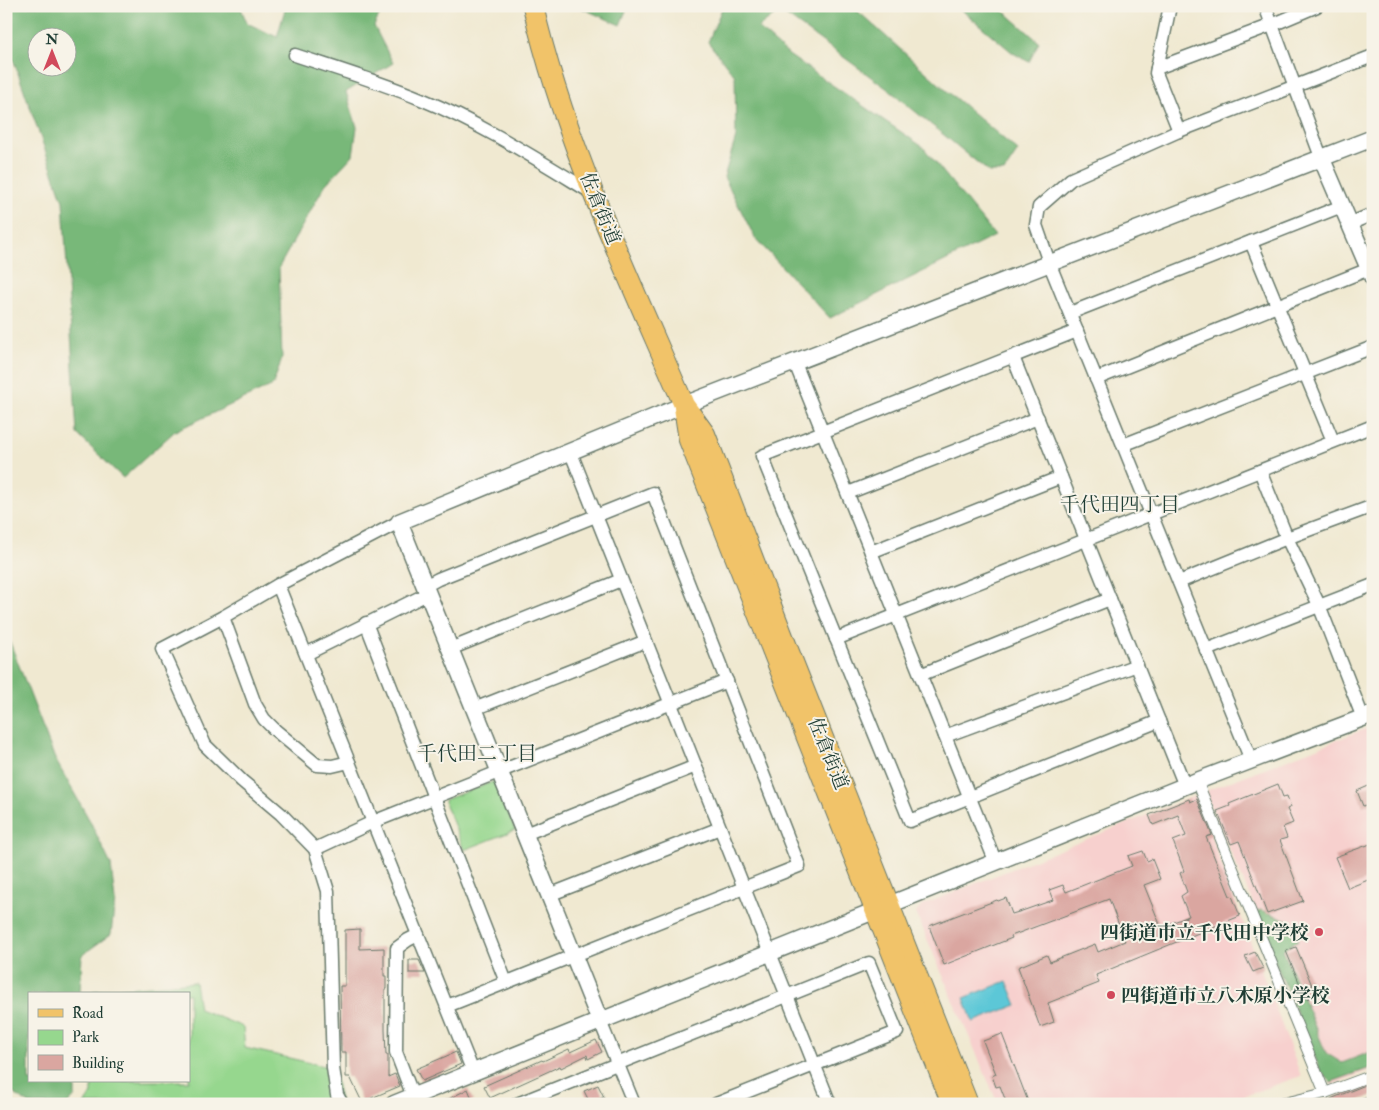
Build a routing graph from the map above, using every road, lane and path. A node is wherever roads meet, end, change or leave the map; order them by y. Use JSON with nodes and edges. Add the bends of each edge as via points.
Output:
{"nodes":[{"id":1,"x":533,"y":6,"type":"edge"},
{"id":2,"x":1170,"y":6,"type":"edge"},
{"id":3,"x":1264,"y":6,"type":"edge"},
{"id":4,"x":1317,"y":6,"type":"edge"},
{"id":5,"x":1272,"y":26,"type":"junction"},
{"id":6,"x":295,"y":55,"type":"dead end"},
{"id":7,"x":1373,"y":56,"type":"edge"},
{"id":8,"x":1157,"y":68,"type":"junction"},
{"id":9,"x":1295,"y":87,"type":"junction"},
{"id":10,"x":1179,"y":131,"type":"junction"},
{"id":11,"x":1373,"y":138,"type":"edge"},
{"id":12,"x":1321,"y":157,"type":"junction"},
{"id":13,"x":594,"y":194,"type":"junction"},
{"id":14,"x":1342,"y":206,"type":"junction"},
{"id":15,"x":1373,"y":214,"type":"edge"},
{"id":16,"x":1349,"y":224,"type":"junction"},
{"id":17,"x":1251,"y":242,"type":"junction"},
{"id":18,"x":1050,"y":264,"type":"junction"},
{"id":19,"x":1371,"y":274,"type":"edge"},
{"id":20,"x":1278,"y":306,"type":"junction"},
{"id":21,"x":1070,"y":313,"type":"junction"},
{"id":22,"x":1077,"y":332,"type":"junction"},
{"id":23,"x":1373,"y":347,"type":"edge"},
{"id":24,"x":1013,"y":357,"type":"junction"},
{"id":25,"x":795,"y":363,"type":"junction"},
{"id":26,"x":1305,"y":374,"type":"junction"},
{"id":27,"x":1096,"y":379,"type":"junction"},
{"id":28,"x":684,"y":405,"type":"junction"},
{"id":29,"x":1038,"y":418,"type":"junction"},
{"id":30,"x":1373,"y":426,"type":"edge"},
{"id":31,"x":823,"y":432,"type":"junction"},
{"id":32,"x":1333,"y":441,"type":"junction"},
{"id":33,"x":1123,"y":445,"type":"junction"},
{"id":34,"x":571,"y":453,"type":"junction"},
{"id":35,"x":1260,"y":471,"type":"junction"},
{"id":36,"x":1061,"y":477,"type":"junction"},
{"id":37,"x":848,"y":493,"type":"junction"},
{"id":38,"x":1373,"y":506,"type":"edge"},
{"id":39,"x":1151,"y":514,"type":"junction"},
{"id":40,"x":596,"y":516,"type":"junction"},
{"id":41,"x":399,"y":522,"type":"junction"},
{"id":42,"x":1288,"y":538,"type":"junction"},
{"id":43,"x":1087,"y":540,"type":"junction"},
{"id":44,"x":871,"y":552,"type":"junction"},
{"id":45,"x":622,"y":580,"type":"junction"},
{"id":46,"x":1179,"y":582,"type":"junction"},
{"id":47,"x":278,"y":585,"type":"junction"},
{"id":48,"x":1373,"y":585,"type":"edge"},
{"id":49,"x":426,"y":590,"type":"junction"},
{"id":50,"x":1110,"y":600,"type":"junction"},
{"id":51,"x":1319,"y":605,"type":"junction"},
{"id":52,"x":896,"y":615,"type":"junction"},
{"id":53,"x":223,"y":617,"type":"junction"},
{"id":54,"x":366,"y":623,"type":"junction"},
{"id":55,"x":836,"y":639,"type":"junction"},
{"id":56,"x":646,"y":641,"type":"junction"},
{"id":57,"x":450,"y":648,"type":"junction"},
{"id":58,"x":1206,"y":650,"type":"junction"},
{"id":59,"x":306,"y":654,"type":"junction"},
{"id":60,"x":1137,"y":665,"type":"junction"},
{"id":61,"x":920,"y":675,"type":"junction"},
{"id":62,"x":727,"y":682,"type":"junction"},
{"id":63,"x":671,"y":704,"type":"junction"},
{"id":64,"x":474,"y":709,"type":"junction"},
{"id":65,"x":1368,"y":716,"type":"edge"},
{"id":66,"x":1159,"y":721,"type":"junction"},
{"id":67,"x":945,"y":736,"type":"junction"},
{"id":68,"x":1251,"y":760,"type":"junction"},
{"id":69,"x":349,"y":762,"type":"junction"},
{"id":70,"x":696,"y":766,"type":"junction"},
{"id":71,"x":500,"y":772,"type":"junction"},
{"id":72,"x":1191,"y":784,"type":"junction"},
{"id":73,"x":969,"y":797,"type":"junction"},
{"id":74,"x":434,"y":798,"type":"junction"},
{"id":75,"x":374,"y":822,"type":"junction"},
{"id":76,"x":720,"y":828,"type":"junction"},
{"id":77,"x":524,"y":834,"type":"junction"},
{"id":78,"x":314,"y":849,"type":"junction"},
{"id":79,"x":996,"y":863,"type":"junction"},
{"id":80,"x":744,"y":888,"type":"junction"},
{"id":81,"x":549,"y":895,"type":"junction"},
{"id":82,"x":882,"y":908,"type":"junction"},
{"id":83,"x":418,"y":935,"type":"junction"},
{"id":84,"x":770,"y":953,"type":"junction"},
{"id":85,"x":574,"y":956,"type":"junction"},
{"id":86,"x":506,"y":982,"type":"junction"},
{"id":87,"x":787,"y":996,"type":"junction"},
{"id":88,"x":447,"y":1006,"type":"junction"},
{"id":89,"x":600,"y":1021,"type":"junction"},
{"id":90,"x":617,"y":1064,"type":"junction"},
{"id":91,"x":814,"y":1065,"type":"junction"},
{"id":92,"x":473,"y":1072,"type":"junction"},
{"id":93,"x":1373,"y":1075,"type":"edge"},
{"id":94,"x":1325,"y":1093,"type":"junction"},
{"id":95,"x":414,"y":1100,"type":"edge"},
{"id":96,"x":1284,"y":1103,"type":"edge"},
{"id":97,"x":342,"y":1104,"type":"edge"},
{"id":98,"x":394,"y":1104,"type":"edge"},
{"id":99,"x":518,"y":1104,"type":"edge"},
{"id":100,"x":634,"y":1104,"type":"edge"},
{"id":101,"x":716,"y":1104,"type":"edge"},
{"id":102,"x":830,"y":1104,"type":"edge"},
{"id":103,"x":952,"y":1104,"type":"edge"},
{"id":104,"x":968,"y":1104,"type":"edge"}],
"edges":[{"from":1,"to":13,"type":"main road","name":"佐倉街道","via":[[552,77]]},
{"from":2,"to":8,"type":"street"},
{"from":3,"to":5,"type":"street"},
{"from":4,"to":5,"type":"street"},
{"from":5,"to":8,"type":"street"},
{"from":5,"to":9,"type":"street"},
{"from":6,"to":13,"type":"street","via":[[421,99],[521,150]]},
{"from":7,"to":9,"type":"street"},
{"from":8,"to":10,"type":"street","via":[[1156,73]]},
{"from":9,"to":10,"type":"street"},
{"from":9,"to":12,"type":"street"},
{"from":10,"to":18,"type":"street","via":[[1071,179],[1039,207],[1036,225]]},
{"from":11,"to":12,"type":"street"},
{"from":12,"to":14,"type":"street"},
{"from":12,"to":18,"type":"street"},
{"from":13,"to":28,"type":"main road","name":"佐倉街道"},
{"from":14,"to":16,"type":"street"},
{"from":14,"to":17,"type":"street"},
{"from":15,"to":16,"type":"street"},
{"from":16,"to":19,"type":"street"},
{"from":17,"to":20,"type":"street"},
{"from":17,"to":21,"type":"street"},
{"from":18,"to":21,"type":"street"},
{"from":18,"to":25,"type":"street"},
{"from":19,"to":20,"type":"street"},
{"from":20,"to":26,"type":"street"},
{"from":20,"to":27,"type":"street"},
{"from":21,"to":22,"type":"street"},
{"from":22,"to":24,"type":"street"},
{"from":22,"to":27,"type":"street"},
{"from":23,"to":26,"type":"street"},
{"from":24,"to":29,"type":"street"},
{"from":24,"to":31,"type":"street"},
{"from":25,"to":28,"type":"street"},
{"from":25,"to":31,"type":"street"},
{"from":26,"to":32,"type":"street"},
{"from":26,"to":33,"type":"street"},
{"from":27,"to":33,"type":"street"},
{"from":28,"to":34,"type":"street"},
{"from":28,"to":82,"type":"main road","name":"佐倉街道","via":[[689,440]]},
{"from":29,"to":36,"type":"street"},
{"from":29,"to":37,"type":"street"},
{"from":30,"to":32,"type":"street"},
{"from":31,"to":37,"type":"street"},
{"from":31,"to":55,"type":"street","via":[[762,456]]},
{"from":32,"to":35,"type":"street"},
{"from":33,"to":39,"type":"street"},
{"from":34,"to":40,"type":"street"},
{"from":34,"to":41,"type":"street"},
{"from":35,"to":39,"type":"street"},
{"from":35,"to":42,"type":"street"},
{"from":36,"to":43,"type":"street"},
{"from":36,"to":44,"type":"street"},
{"from":37,"to":44,"type":"street"},
{"from":38,"to":42,"type":"street"},
{"from":39,"to":43,"type":"street"},
{"from":39,"to":46,"type":"street"},
{"from":40,"to":45,"type":"street"},
{"from":40,"to":49,"type":"street","via":[[438,579]]},
{"from":40,"to":62,"type":"street","via":[[653,493]]},
{"from":41,"to":47,"type":"street"},
{"from":41,"to":49,"type":"street"},
{"from":42,"to":46,"type":"street"},
{"from":42,"to":51,"type":"street"},
{"from":43,"to":50,"type":"street"},
{"from":43,"to":52,"type":"street"},
{"from":44,"to":52,"type":"street"},
{"from":45,"to":56,"type":"street"},
{"from":45,"to":57,"type":"street"},
{"from":46,"to":58,"type":"street"},
{"from":47,"to":53,"type":"street"},
{"from":47,"to":59,"type":"street"},
{"from":48,"to":51,"type":"street"},
{"from":49,"to":54,"type":"street"},
{"from":49,"to":57,"type":"street"},
{"from":50,"to":60,"type":"street"},
{"from":50,"to":61,"type":"street"},
{"from":51,"to":58,"type":"street"},
{"from":51,"to":65,"type":"street"},
{"from":52,"to":55,"type":"street"},
{"from":52,"to":61,"type":"street"},
{"from":53,"to":69,"type":"street","via":[[255,704],[264,719],[317,765]]},
{"from":53,"to":78,"type":"street","via":[[162,649],[205,745],[281,814]]},
{"from":54,"to":59,"type":"street"},
{"from":54,"to":74,"type":"street"},
{"from":55,"to":73,"type":"street","via":[[910,821]]},
{"from":56,"to":63,"type":"street"},
{"from":56,"to":64,"type":"street"},
{"from":57,"to":64,"type":"street"},
{"from":58,"to":68,"type":"street"},
{"from":59,"to":69,"type":"street"},
{"from":60,"to":66,"type":"street"},
{"from":60,"to":67,"type":"street"},
{"from":61,"to":67,"type":"street"},
{"from":62,"to":63,"type":"street"},
{"from":62,"to":80,"type":"street","via":[[799,866]]},
{"from":63,"to":70,"type":"street"},
{"from":63,"to":71,"type":"street"},
{"from":64,"to":71,"type":"street"},
{"from":65,"to":68,"type":"street"},
{"from":66,"to":72,"type":"street"},
{"from":66,"to":73,"type":"street"},
{"from":67,"to":73,"type":"street"},
{"from":68,"to":72,"type":"street"},
{"from":69,"to":75,"type":"street"},
{"from":70,"to":76,"type":"street"},
{"from":70,"to":77,"type":"street"},
{"from":71,"to":74,"type":"street"},
{"from":71,"to":77,"type":"street"},
{"from":72,"to":79,"type":"street"},
{"from":72,"to":94,"type":"street"},
{"from":73,"to":79,"type":"street"},
{"from":74,"to":75,"type":"street"},
{"from":74,"to":86,"type":"street"},
{"from":75,"to":78,"type":"street"},
{"from":75,"to":83,"type":"street"},
{"from":76,"to":80,"type":"street"},
{"from":76,"to":81,"type":"street"},
{"from":77,"to":81,"type":"street"},
{"from":78,"to":97,"type":"street","via":[[328,892],[333,1068],[337,1095]]},
{"from":79,"to":82,"type":"street"},
{"from":80,"to":84,"type":"street"},
{"from":80,"to":85,"type":"street"},
{"from":81,"to":85,"type":"street"},
{"from":82,"to":84,"type":"street"},
{"from":82,"to":103,"type":"main road","name":"佐倉街道"},
{"from":82,"to":104,"type":"main road","name":"佐倉街道"},
{"from":83,"to":88,"type":"street"},
{"from":83,"to":95,"type":"street","via":[[397,948],[396,1052]]},
{"from":84,"to":87,"type":"street"},
{"from":84,"to":89,"type":"street"},
{"from":85,"to":86,"type":"street"},
{"from":85,"to":89,"type":"street"},
{"from":86,"to":88,"type":"street"},
{"from":87,"to":90,"type":"street"},
{"from":87,"to":91,"type":"street"},
{"from":87,"to":91,"type":"street","via":[[869,963],[897,1032]]},
{"from":88,"to":92,"type":"street"},
{"from":89,"to":90,"type":"street"},
{"from":89,"to":92,"type":"street"},
{"from":90,"to":99,"type":"street"},
{"from":90,"to":100,"type":"street"},
{"from":91,"to":101,"type":"street"},
{"from":91,"to":102,"type":"street"},
{"from":92,"to":95,"type":"street"},
{"from":93,"to":94,"type":"street"},
{"from":94,"to":96,"type":"street"},
{"from":95,"to":98,"type":"street"}]}
